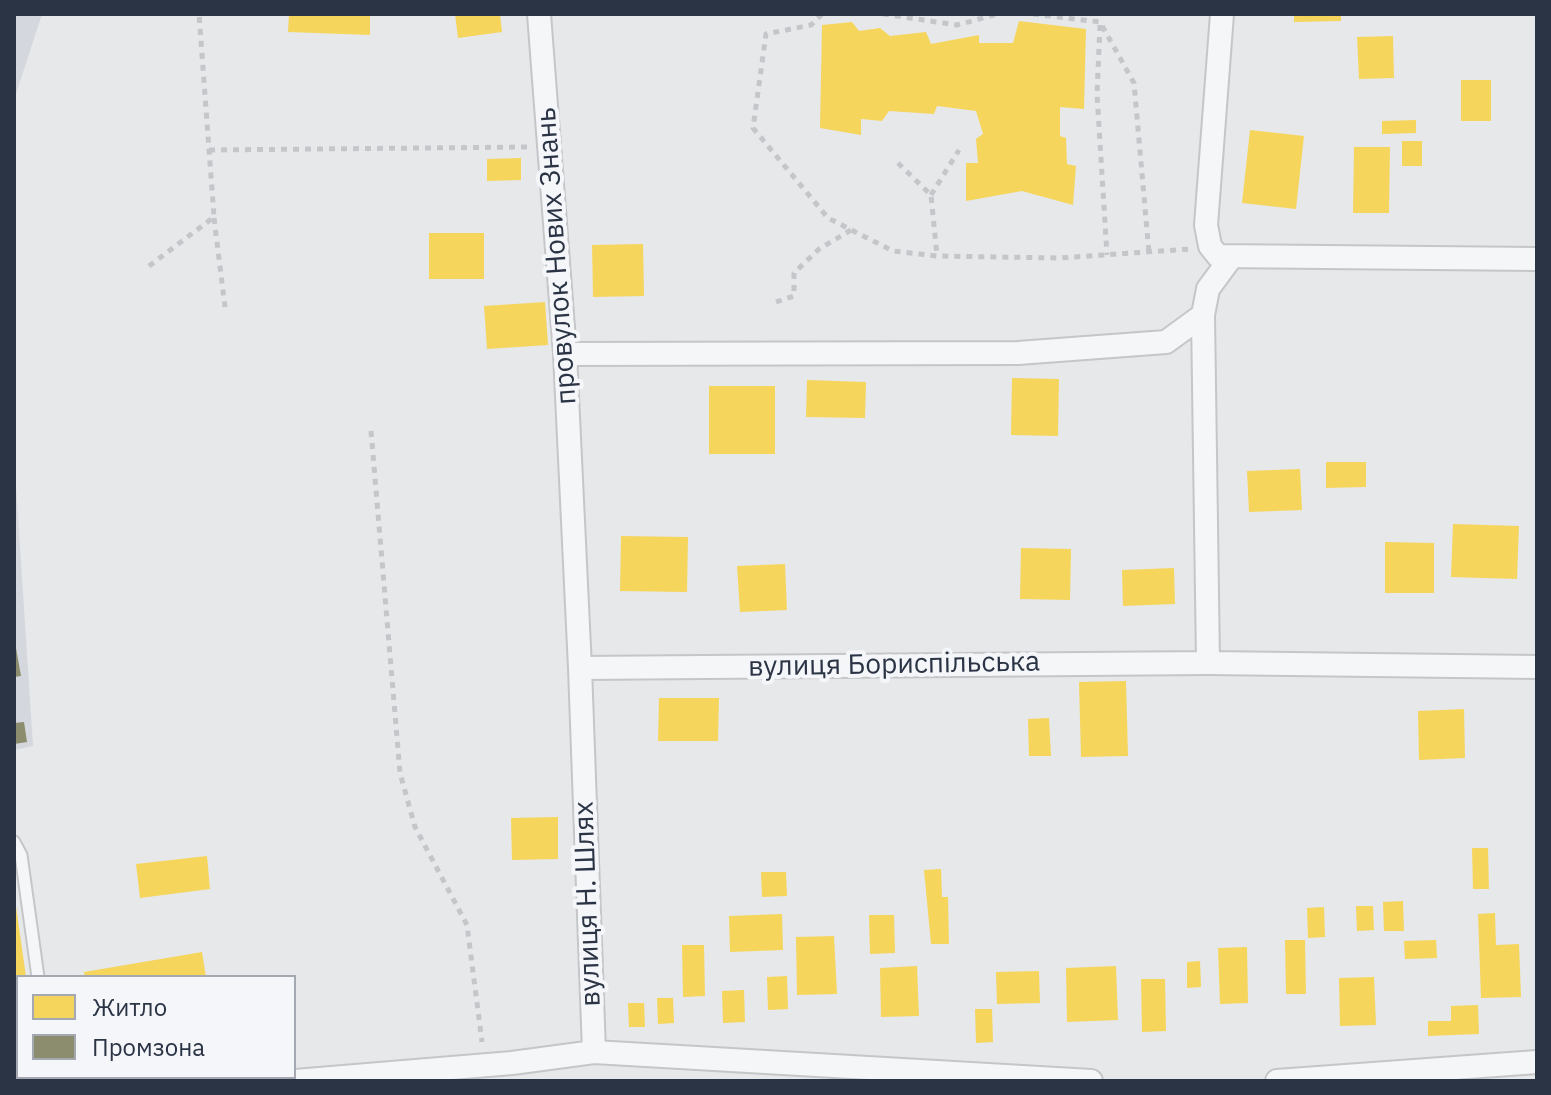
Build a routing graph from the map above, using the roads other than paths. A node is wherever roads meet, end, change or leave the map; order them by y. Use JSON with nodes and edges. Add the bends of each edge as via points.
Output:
{"nodes":[{"id":1,"x":539,"y":14,"type":"edge"},
{"id":2,"x":1222,"y":14,"type":"edge"},
{"id":3,"x":1230,"y":259,"type":"junction"},
{"id":4,"x":1537,"y":259,"type":"edge"},
{"id":5,"x":1203,"y":315,"type":"junction"},
{"id":6,"x":565,"y":354,"type":"junction"},
{"id":7,"x":1208,"y":663,"type":"junction"},
{"id":8,"x":1537,"y":667,"type":"edge"},
{"id":9,"x":580,"y":668,"type":"junction"},
{"id":10,"x":14,"y":842,"type":"edge"},
{"id":11,"x":38,"y":975,"type":"edge"},
{"id":12,"x":594,"y":1052,"type":"junction"},
{"id":13,"x":1537,"y":1062,"type":"edge"},
{"id":14,"x":517,"y":1072,"type":"edge"},
{"id":15,"x":295,"y":1081,"type":"edge"},
{"id":16,"x":1091,"y":1081,"type":"edge"},
{"id":17,"x":1277,"y":1081,"type":"edge"}],
"edges":[{"from":1,"to":6,"type":"street","name":"провулок Нових Знань"},
{"from":2,"to":3,"type":"street","via":[[1206,225],[1210,246],[1218,256]]},
{"from":3,"to":4,"type":"street"},
{"from":3,"to":5,"type":"street","via":[[1208,289]]},
{"from":5,"to":6,"type":"street","via":[[1166,342],[1018,353]]},
{"from":5,"to":7,"type":"street"},
{"from":6,"to":9,"type":"street","name":"провулок Нових Знань"},
{"from":7,"to":8,"type":"street","name":"вулиця Бориспільська"},
{"from":7,"to":9,"type":"street","name":"вулиця Бориспільська"},
{"from":9,"to":12,"type":"street","name":"вулиця Н. Шлях"},
{"from":10,"to":11,"type":"lane","via":[[21,855]]},
{"from":12,"to":14,"type":"street"},
{"from":12,"to":16,"type":"street"},
{"from":13,"to":17,"type":"street"},
{"from":14,"to":15,"type":"street","via":[[485,1063]]}]}
